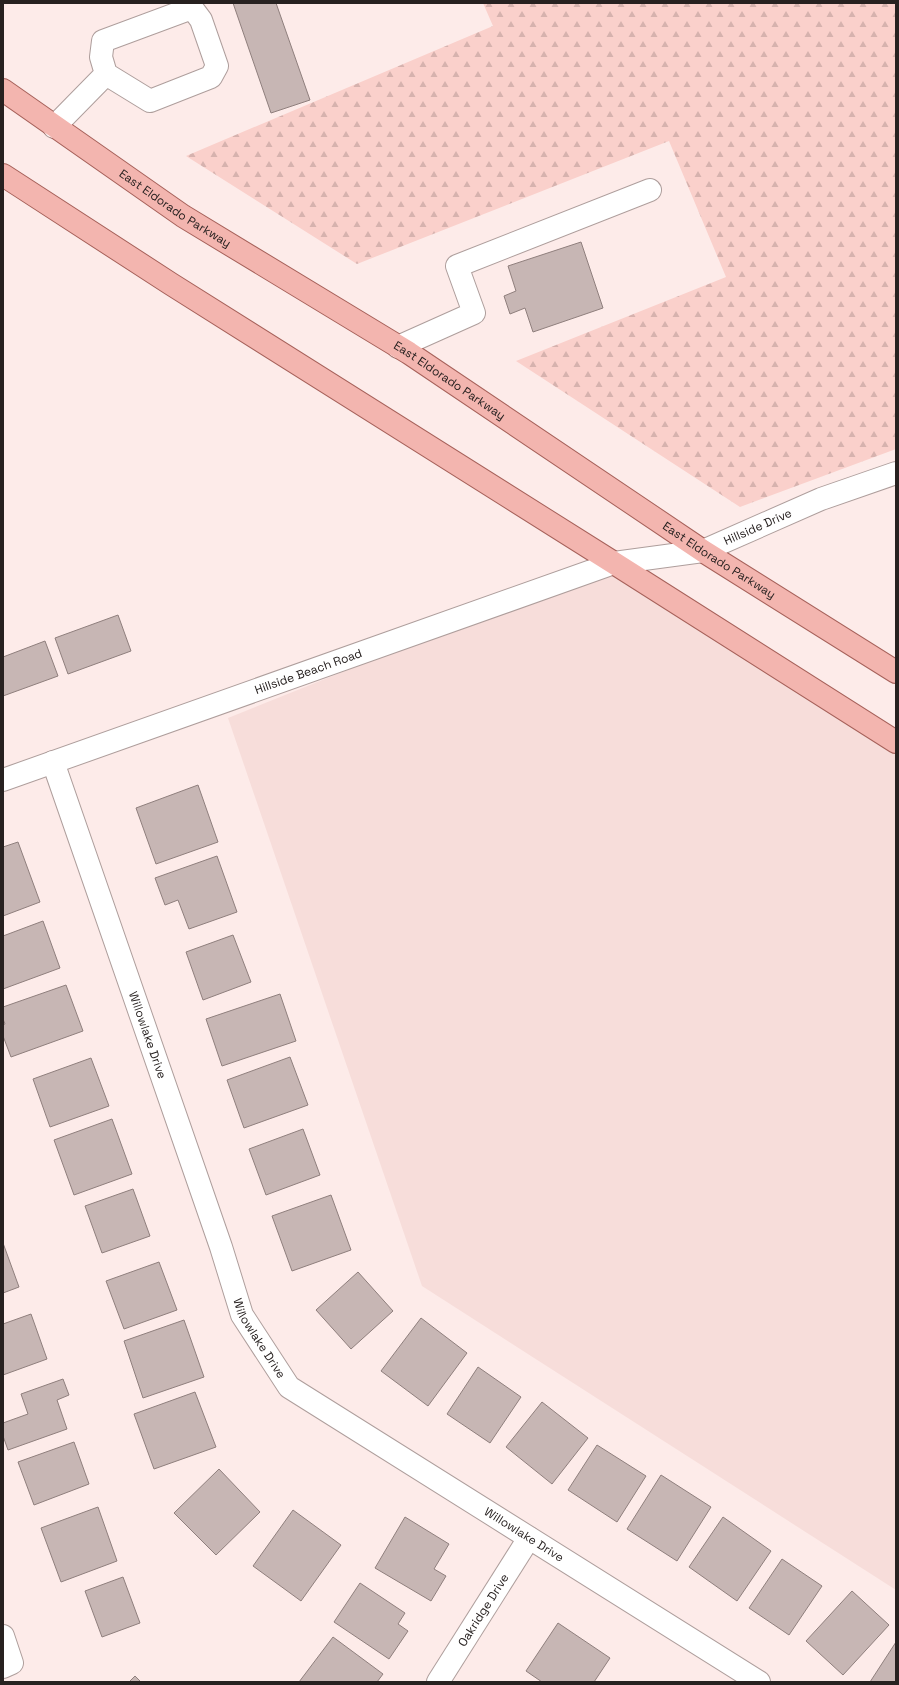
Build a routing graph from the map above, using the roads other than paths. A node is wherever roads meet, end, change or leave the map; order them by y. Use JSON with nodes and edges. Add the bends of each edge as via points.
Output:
{"nodes":[{"id":1,"x":106,"y":74,"type":"junction"},
{"id":2,"x":3,"y":90,"type":"edge"},
{"id":3,"x":54,"y":127,"type":"junction"},
{"id":4,"x":3,"y":175,"type":"edge"},
{"id":5,"x":650,"y":190,"type":"dead end"},
{"id":6,"x":398,"y":347,"type":"junction"},
{"id":7,"x":896,"y":473,"type":"edge"},
{"id":8,"x":703,"y":551,"type":"junction"},
{"id":9,"x":614,"y":563,"type":"junction"},
{"id":10,"x":896,"y":672,"type":"edge"},
{"id":11,"x":896,"y":742,"type":"edge"},
{"id":12,"x":53,"y":762,"type":"junction"},
{"id":13,"x":3,"y":780,"type":"edge"},
{"id":14,"x":529,"y":1538,"type":"junction"},
{"id":15,"x":3,"y":1636,"type":"edge"},
{"id":16,"x":8,"y":1665,"type":"edge"},
{"id":17,"x":438,"y":1682,"type":"edge"},
{"id":18,"x":759,"y":1682,"type":"edge"}],
"edges":[{"from":1,"to":1,"type":"street","via":[[101,57],[103,41],[192,8],[201,20],[217,66],[211,77],[150,101]]},
{"from":1,"to":3,"type":"street"},
{"from":2,"to":3,"type":"main road","name":"East Eldorado Parkway"},
{"from":3,"to":6,"type":"main road","name":"East Eldorado Parkway","via":[[183,216]]},
{"from":4,"to":9,"type":"main road"},
{"from":5,"to":6,"type":"street","via":[[457,266],[474,313]]},
{"from":6,"to":8,"type":"main road","name":"East Eldorado Parkway"},
{"from":7,"to":8,"type":"street","name":"Hillside Drive","via":[[821,499]]},
{"from":8,"to":9,"type":"street","name":"Hillside Drive"},
{"from":8,"to":10,"type":"main road","name":"East Eldorado Parkway"},
{"from":9,"to":11,"type":"main road"},
{"from":9,"to":12,"type":"street","name":"Hillside Beach Road"},
{"from":12,"to":13,"type":"street","name":"Hillside Beach Road"},
{"from":12,"to":14,"type":"street","name":"Willowlake Drive","via":[[221,1247],[242,1315],[289,1387]]},
{"from":14,"to":17,"type":"street","name":"Oakridge Drive"},
{"from":14,"to":18,"type":"street","name":"Willowlake Drive"},
{"from":15,"to":16,"type":"street"}]}
